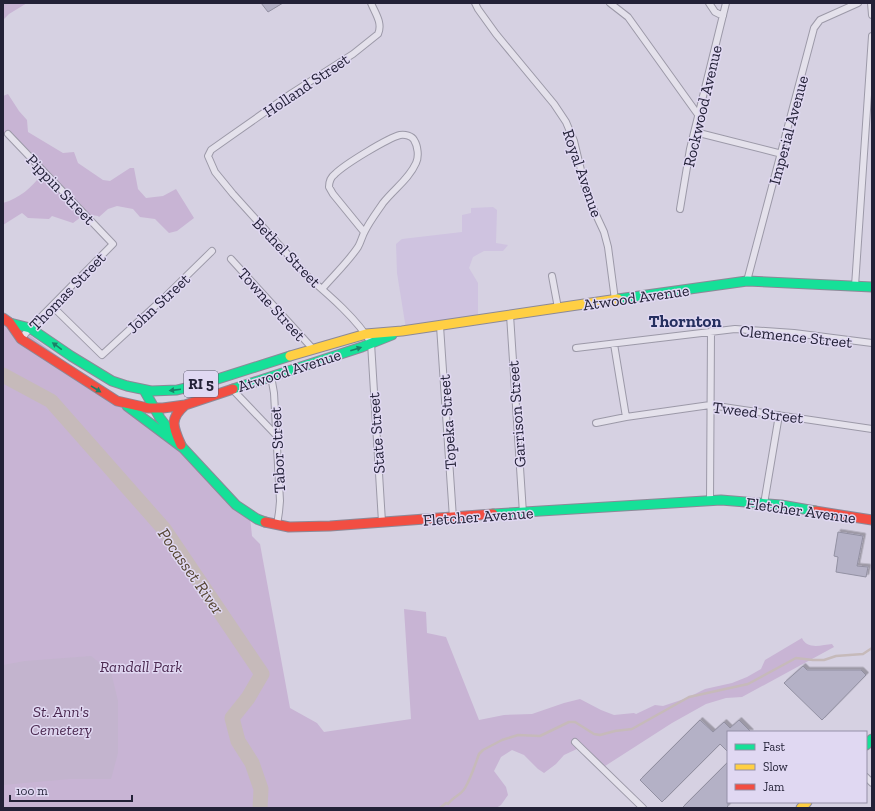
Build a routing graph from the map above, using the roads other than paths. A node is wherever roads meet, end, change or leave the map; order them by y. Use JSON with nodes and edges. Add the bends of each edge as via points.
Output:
{"nodes":[{"id":1,"x":371,"y":3,"type":"edge"},
{"id":2,"x":475,"y":3,"type":"edge"},
{"id":3,"x":610,"y":3,"type":"edge"},
{"id":4,"x":709,"y":3,"type":"edge"},
{"id":5,"x":726,"y":3,"type":"edge"},
{"id":6,"x":858,"y":3,"type":"edge"},
{"id":7,"x":871,"y":3,"type":"edge"},
{"id":8,"x":872,"y":15,"type":"edge"},
{"id":9,"x":723,"y":16,"type":"junction"},
{"id":10,"x":872,"y":36,"type":"edge"},
{"id":11,"x":699,"y":116,"type":"junction"},
{"id":12,"x":695,"y":132,"type":"junction"},
{"id":13,"x":8,"y":134,"type":"dead end"},
{"id":14,"x":782,"y":154,"type":"junction"},
{"id":15,"x":208,"y":156,"type":"joint"},
{"id":16,"x":680,"y":209,"type":"dead end"},
{"id":17,"x":364,"y":232,"type":"junction"},
{"id":18,"x":113,"y":244,"type":"joint"},
{"id":19,"x":212,"y":251,"type":"dead end"},
{"id":20,"x":231,"y":259,"type":"dead end"},
{"id":21,"x":552,"y":276,"type":"dead end"},
{"id":22,"x":747,"y":282,"type":"junction"},
{"id":23,"x":855,"y":286,"type":"junction"},
{"id":24,"x":872,"y":287,"type":"edge"},
{"id":25,"x":322,"y":288,"type":"junction"},
{"id":26,"x":615,"y":300,"type":"junction"},
{"id":27,"x":52,"y":306,"type":"junction"},
{"id":28,"x":558,"y":308,"type":"junction"},
{"id":29,"x":510,"y":314,"type":"junction"},
{"id":30,"x":7,"y":320,"type":"edge"},
{"id":31,"x":440,"y":326,"type":"junction"},
{"id":32,"x":30,"y":328,"type":"junction"},
{"id":33,"x":402,"y":331,"type":"junction"},
{"id":34,"x":711,"y":331,"type":"junction"},
{"id":35,"x":366,"y":334,"type":"junction"},
{"id":36,"x":22,"y":339,"type":"junction"},
{"id":37,"x":371,"y":343,"type":"junction"},
{"id":38,"x":872,"y":343,"type":"edge"},
{"id":39,"x":614,"y":344,"type":"junction"},
{"id":40,"x":576,"y":348,"type":"dead end"},
{"id":41,"x":313,"y":349,"type":"junction"},
{"id":42,"x":271,"y":376,"type":"junction"},
{"id":43,"x":231,"y":389,"type":"junction"},
{"id":44,"x":144,"y":390,"type":"junction"},
{"id":45,"x":117,"y":401,"type":"junction"},
{"id":46,"x":184,"y":405,"type":"junction"},
{"id":47,"x":710,"y":405,"type":"junction"},
{"id":48,"x":155,"y":408,"type":"junction"},
{"id":49,"x":779,"y":415,"type":"junction"},
{"id":50,"x":626,"y":417,"type":"junction"},
{"id":51,"x":596,"y":423,"type":"dead end"},
{"id":52,"x":872,"y":429,"type":"edge"},
{"id":53,"x":276,"y":435,"type":"junction"},
{"id":54,"x":183,"y":448,"type":"junction"},
{"id":55,"x":710,"y":501,"type":"junction"},
{"id":56,"x":764,"y":504,"type":"junction"},
{"id":57,"x":523,"y":513,"type":"junction"},
{"id":58,"x":453,"y":518,"type":"junction"},
{"id":59,"x":872,"y":520,"type":"edge"},
{"id":60,"x":382,"y":522,"type":"junction"},
{"id":61,"x":277,"y":525,"type":"junction"},
{"id":62,"x":575,"y":742,"type":"dead end"},
{"id":63,"x":643,"y":808,"type":"edge"}],
"edges":[{"from":1,"to":15,"type":"street","name":"Holland Street","via":[[380,23],[378,34],[353,54],[211,150]]},
{"from":2,"to":26,"type":"street","name":"Royal Avenue","via":[[496,34],[566,122],[574,141],[591,204],[604,232]]},
{"from":3,"to":11,"type":"street","via":[[628,17]]},
{"from":4,"to":9,"type":"street","via":[[715,12]]},
{"from":5,"to":9,"type":"street","name":"Rockwood Avenue"},
{"from":6,"to":14,"type":"street","name":"Imperial Avenue","via":[[817,23]]},
{"from":7,"to":8,"type":"street"},
{"from":9,"to":11,"type":"street","name":"Rockwood Avenue"},
{"from":10,"to":23,"type":"street"},
{"from":11,"to":12,"type":"street","name":"Rockwood Avenue"},
{"from":12,"to":14,"type":"street"},
{"from":12,"to":16,"type":"street","name":"Rockwood Avenue"},
{"from":13,"to":18,"type":"street","name":"Pippin Street"},
{"from":14,"to":22,"type":"street","name":"Imperial Avenue"},
{"from":15,"to":25,"type":"street","name":"Bethel Street","via":[[215,172],[233,194],[309,278]]},
{"from":17,"to":17,"type":"street","via":[[417,162],[417,149],[412,137],[395,137],[368,151],[330,180],[329,187],[333,194]]},
{"from":17,"to":25,"type":"street","via":[[359,246]]},
{"from":18,"to":27,"type":"street","name":"Thomas Street"},
{"from":19,"to":27,"type":"street","name":"John Street","via":[[102,355]]},
{"from":20,"to":41,"type":"street","name":"Towne Street"},
{"from":21,"to":28,"type":"street"},
{"from":22,"to":23,"type":"main road","name":"Atwood Avenue","number":"RI 5"},
{"from":22,"to":26,"type":"main road","name":"Atwood Avenue","number":"RI 5"},
{"from":23,"to":24,"type":"main road","name":"Atwood Avenue","number":"RI 5"},
{"from":25,"to":35,"type":"street","name":"Bethel Street"},
{"from":26,"to":28,"type":"main road","name":"Atwood Avenue","number":"RI 5"},
{"from":27,"to":32,"type":"street","name":"Thomas Street"},
{"from":28,"to":29,"type":"main road","name":"Atwood Avenue","number":"RI 5"},
{"from":29,"to":31,"type":"main road","name":"Atwood Avenue","number":"RI 5"},
{"from":29,"to":57,"type":"street","name":"Garrison Street"},
{"from":30,"to":32,"type":"main road","name":"Atwood Avenue","number":"RI 5"},
{"from":30,"to":36,"type":"main road","name":"Atwood Avenue","number":"RI 5"},
{"from":31,"to":33,"type":"main road","name":"Atwood Avenue","number":"RI 5"},
{"from":31,"to":58,"type":"street","name":"Topeka Street"},
{"from":32,"to":36,"type":"street","name":"Thomas Street"},
{"from":44,"to":32,"type":"main road","name":"Atwood Avenue","number":"RI 5","one_way":true,"via":[[112,381]]},
{"from":33,"to":35,"type":"main road","name":"Atwood Avenue","number":"RI 5"},
{"from":33,"to":37,"type":"main road","name":"Atwood Avenue","number":"RI 5"},
{"from":34,"to":38,"type":"street","name":"Clemence Street","via":[[735,329],[794,333]]},
{"from":34,"to":39,"type":"street","name":"Clemence Street"},
{"from":34,"to":47,"type":"street"},
{"from":35,"to":37,"type":"street","name":"Bethel Street"},
{"from":35,"to":41,"type":"main road","name":"Atwood Avenue","number":"RI 5"},
{"from":36,"to":45,"type":"main road","name":"Atwood Avenue","number":"RI 5","one_way":true},
{"from":42,"to":37,"type":"main road","name":"Atwood Avenue","number":"RI 5","one_way":true},
{"from":37,"to":60,"type":"street","name":"State Street"},
{"from":39,"to":40,"type":"street","name":"Clemence Street"},
{"from":39,"to":50,"type":"street"},
{"from":41,"to":44,"type":"main road","name":"Atwood Avenue","number":"RI 5","one_way":true,"via":[[177,390]]},
{"from":42,"to":43,"type":"main road","name":"Atwood Avenue","number":"RI 5"},
{"from":42,"to":53,"type":"street","name":"Tabor Street"},
{"from":43,"to":46,"type":"main road","name":"Atwood Avenue","number":"RI 5"},
{"from":43,"to":53,"type":"street"},
{"from":44,"to":48,"type":"main road","name":"Fletcher Avenue"},
{"from":45,"to":48,"type":"main road","name":"Atwood Avenue","number":"RI 5"},
{"from":45,"to":54,"type":"main road","via":[[140,414]]},
{"from":46,"to":48,"type":"main road","name":"Atwood Avenue","number":"RI 5"},
{"from":46,"to":54,"type":"main road","via":[[174,417],[173,425]]},
{"from":47,"to":49,"type":"street","name":"Tweed Street"},
{"from":47,"to":50,"type":"street","name":"Tweed Street"},
{"from":47,"to":55,"type":"street"},
{"from":48,"to":54,"type":"main road","name":"Fletcher Avenue"},
{"from":49,"to":52,"type":"street","name":"Tweed Street"},
{"from":49,"to":56,"type":"street"},
{"from":50,"to":51,"type":"street","name":"Tweed Street"},
{"from":53,"to":61,"type":"street","name":"Tabor Street","via":[[280,501]]},
{"from":54,"to":61,"type":"main road","name":"Fletcher Avenue","via":[[236,505],[257,519]]},
{"from":55,"to":56,"type":"main road","name":"Fletcher Avenue"},
{"from":55,"to":57,"type":"main road","name":"Fletcher Avenue"},
{"from":56,"to":59,"type":"main road","name":"Fletcher Avenue"},
{"from":57,"to":58,"type":"main road","name":"Fletcher Avenue"},
{"from":58,"to":60,"type":"main road","name":"Fletcher Avenue"},
{"from":60,"to":61,"type":"main road","name":"Fletcher Avenue","via":[[312,527]]},
{"from":62,"to":63,"type":"street"}]}
